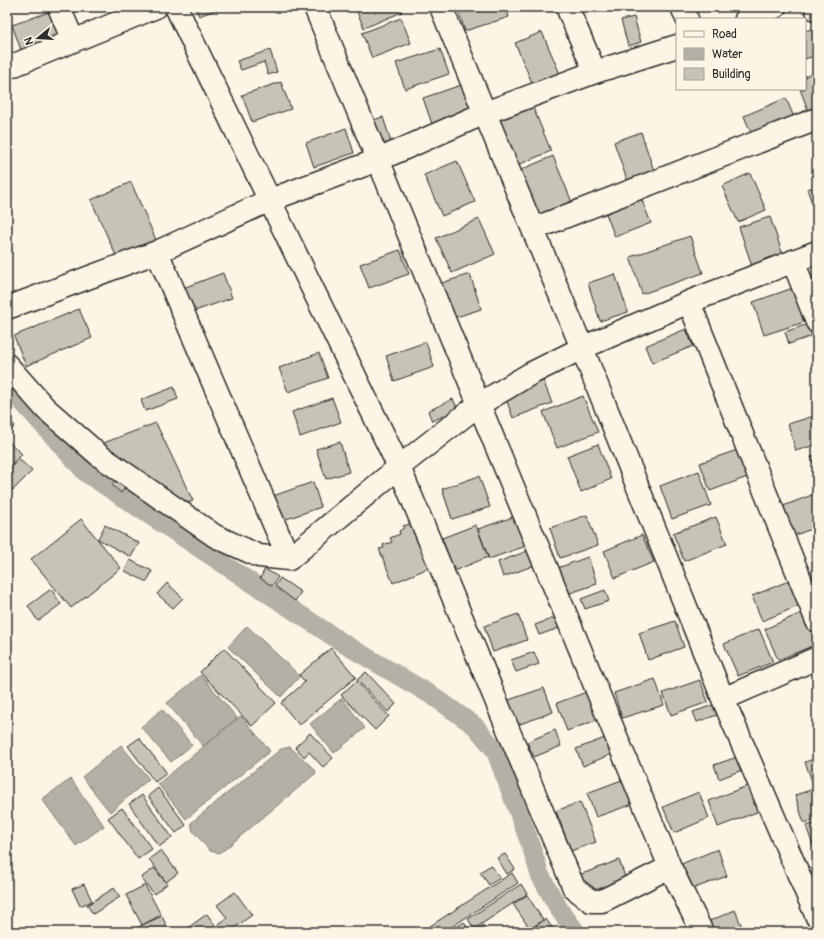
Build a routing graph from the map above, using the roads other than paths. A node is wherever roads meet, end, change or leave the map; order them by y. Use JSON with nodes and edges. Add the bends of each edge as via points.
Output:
{"nodes":[{"id":1,"x":59,"y":7,"type":"edge"},
{"id":2,"x":156,"y":7,"type":"edge"},
{"id":3,"x":176,"y":7,"type":"edge"},
{"id":4,"x":315,"y":7,"type":"edge"},
{"id":5,"x":441,"y":7,"type":"edge"},
{"id":6,"x":567,"y":7,"type":"edge"},
{"id":7,"x":682,"y":7,"type":"edge"},
{"id":8,"x":775,"y":7,"type":"edge"},
{"id":9,"x":816,"y":7,"type":"edge"},
{"id":10,"x":817,"y":10,"type":"edge"},
{"id":11,"x":687,"y":18,"type":"edge"},
{"id":12,"x":748,"y":18,"type":"edge"},
{"id":13,"x":73,"y":41,"type":"junction"},
{"id":14,"x":676,"y":46,"type":"edge"},
{"id":15,"x":7,"y":68,"type":"edge"},
{"id":16,"x":595,"y":72,"type":"junction"},
{"id":17,"x":485,"y":113,"type":"junction"},
{"id":18,"x":817,"y":119,"type":"edge"},
{"id":19,"x":378,"y":160,"type":"junction"},
{"id":20,"x":270,"y":200,"type":"junction"},
{"id":21,"x":533,"y":229,"type":"junction"},
{"id":22,"x":157,"y":252,"type":"junction"},
{"id":23,"x":817,"y":252,"type":"edge"},
{"id":24,"x":793,"y":261,"type":"junction"},
{"id":25,"x":689,"y":302,"type":"junction"},
{"id":26,"x":7,"y":308,"type":"edge"},
{"id":27,"x":817,"y":322,"type":"edge"},
{"id":28,"x":582,"y":348,"type":"junction"},
{"id":29,"x":7,"y":365,"type":"edge"},
{"id":30,"x":478,"y":404,"type":"junction"},
{"id":31,"x":399,"y":467,"type":"junction"},
{"id":32,"x":289,"y":559,"type":"junction"},
{"id":33,"x":817,"y":621,"type":"edge"},
{"id":34,"x":817,"y":658,"type":"edge"},
{"id":35,"x":723,"y":699,"type":"junction"},
{"id":36,"x":670,"y":867,"type":"junction"},
{"id":37,"x":817,"y":917,"type":"edge"},
{"id":38,"x":702,"y":932,"type":"edge"}],
"edges":[{"from":1,"to":13,"type":"street"},
{"from":2,"to":13,"type":"street"},
{"from":3,"to":20,"type":"street"},
{"from":4,"to":19,"type":"street"},
{"from":5,"to":17,"type":"street"},
{"from":6,"to":16,"type":"street"},
{"from":7,"to":11,"type":"street"},
{"from":8,"to":12,"type":"street"},
{"from":9,"to":10,"type":"street"},
{"from":13,"to":15,"type":"street"},
{"from":14,"to":16,"type":"street"},
{"from":16,"to":17,"type":"street"},
{"from":17,"to":19,"type":"street"},
{"from":17,"to":21,"type":"street"},
{"from":18,"to":21,"type":"street"},
{"from":19,"to":20,"type":"street"},
{"from":19,"to":30,"type":"street"},
{"from":20,"to":22,"type":"street"},
{"from":20,"to":31,"type":"street"},
{"from":21,"to":28,"type":"street"},
{"from":22,"to":26,"type":"street"},
{"from":22,"to":32,"type":"street"},
{"from":23,"to":24,"type":"street"},
{"from":24,"to":25,"type":"street"},
{"from":24,"to":27,"type":"street"},
{"from":25,"to":28,"type":"street"},
{"from":25,"to":33,"type":"street"},
{"from":28,"to":30,"type":"street"},
{"from":28,"to":35,"type":"street"},
{"from":29,"to":32,"type":"street","via":[[45,408],[100,456],[215,536],[259,556]]},
{"from":30,"to":31,"type":"street"},
{"from":30,"to":36,"type":"street"},
{"from":31,"to":32,"type":"street"},
{"from":31,"to":36,"type":"street","via":[[574,888],[591,901],[602,901]]},
{"from":34,"to":35,"type":"street"},
{"from":35,"to":37,"type":"street"},
{"from":36,"to":38,"type":"street"}]}
